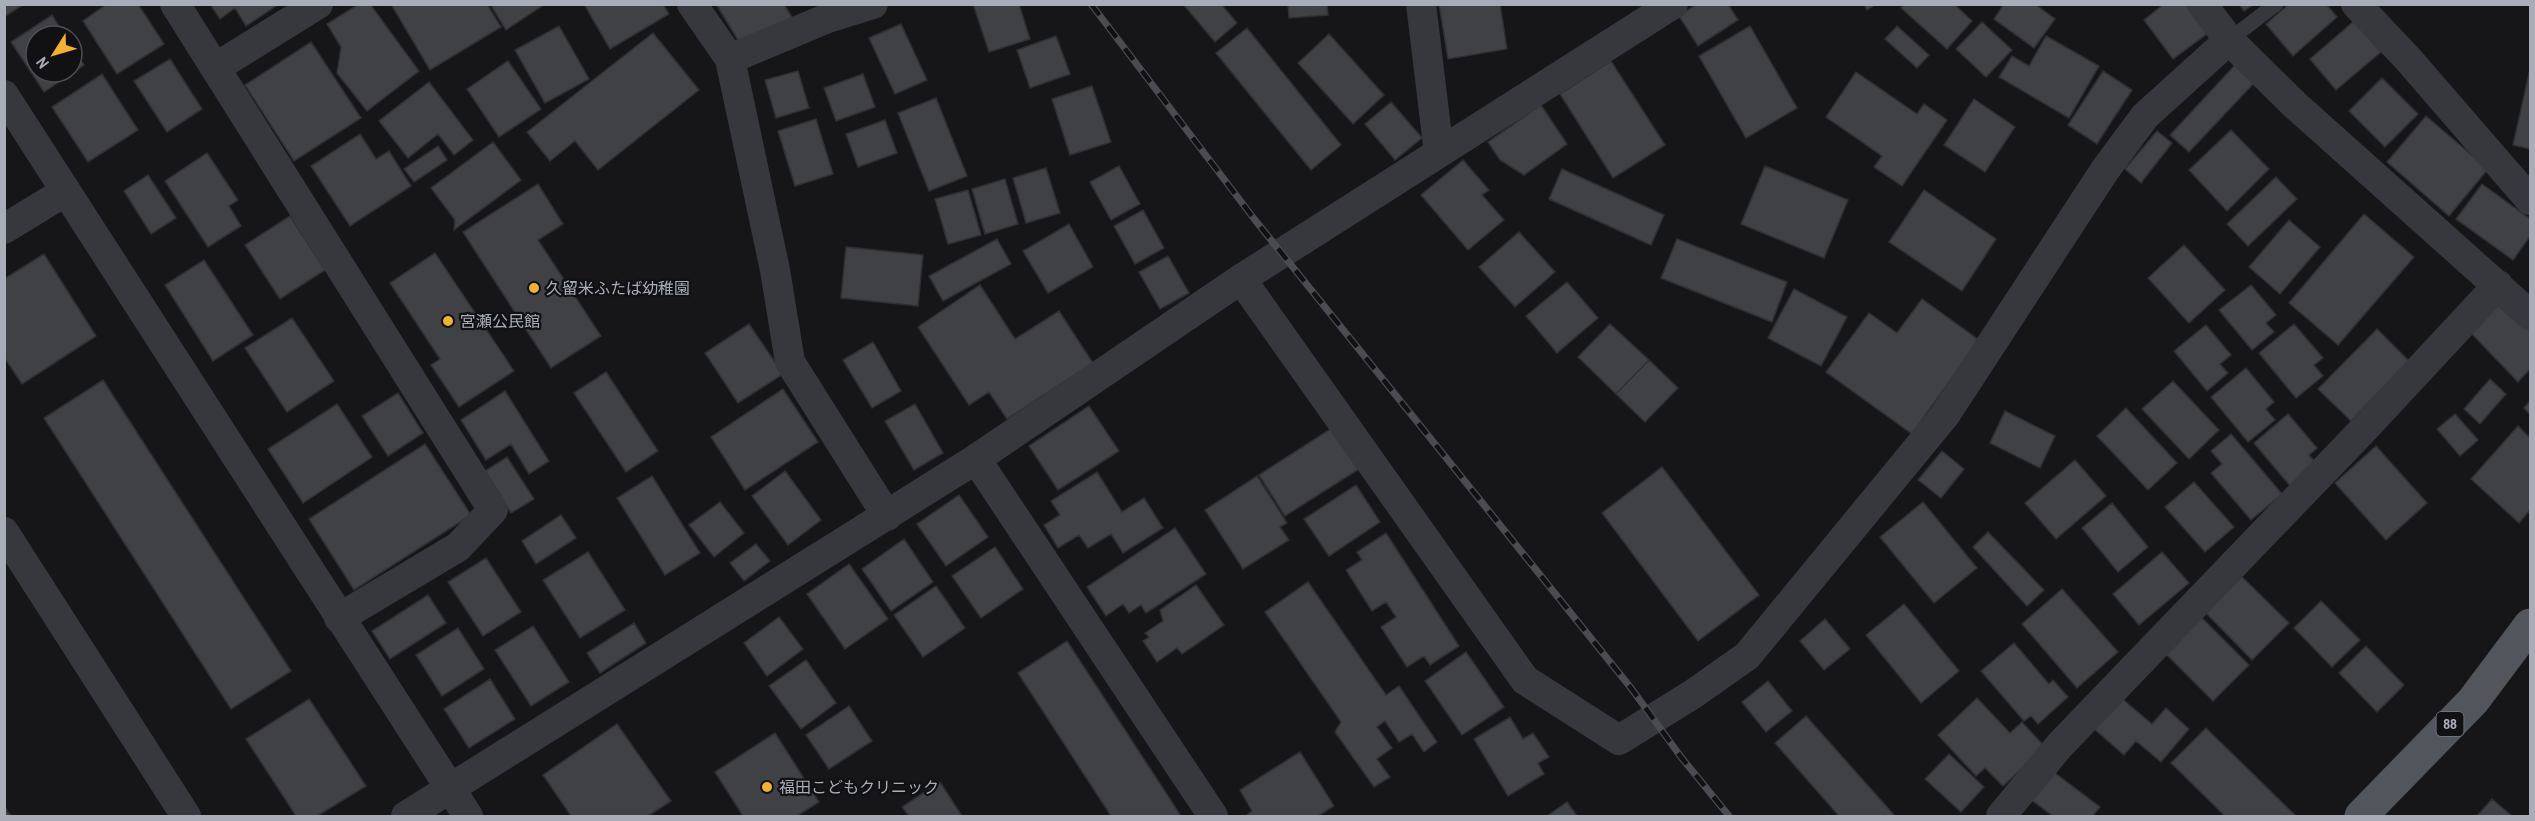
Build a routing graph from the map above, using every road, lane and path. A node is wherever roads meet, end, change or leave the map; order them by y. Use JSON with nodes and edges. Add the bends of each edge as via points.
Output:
{"nodes":[{"id":1,"x":175,"y":4,"type":"edge"},
{"id":2,"x":318,"y":4,"type":"edge"},
{"id":3,"x":692,"y":4,"type":"edge"},
{"id":4,"x":873,"y":4,"type":"edge"},
{"id":5,"x":1421,"y":4,"type":"edge"},
{"id":6,"x":1673,"y":4,"type":"edge"},
{"id":7,"x":2202,"y":4,"type":"edge"},
{"id":8,"x":2276,"y":4,"type":"edge"},
{"id":9,"x":2356,"y":4,"type":"edge"},
{"id":10,"x":2229,"y":40,"type":"junction"},
{"id":11,"x":730,"y":59,"type":"junction"},
{"id":12,"x":215,"y":68,"type":"junction"},
{"id":13,"x":4,"y":95,"type":"edge"},
{"id":14,"x":1439,"y":153,"type":"junction"},
{"id":15,"x":66,"y":191,"type":"junction"},
{"id":16,"x":2530,"y":200,"type":"edge"},
{"id":17,"x":4,"y":229,"type":"edge"},
{"id":18,"x":1241,"y":279,"type":"junction"},
{"id":19,"x":2498,"y":285,"type":"junction"},
{"id":20,"x":2530,"y":315,"type":"edge"},
{"id":21,"x":976,"y":459,"type":"junction"},
{"id":22,"x":887,"y":516,"type":"junction"},
{"id":23,"x":4,"y":532,"type":"edge"},
{"id":24,"x":339,"y":618,"type":"junction"},
{"id":25,"x":2530,"y":625,"type":"edge"},
{"id":26,"x":449,"y":788,"type":"junction"},
{"id":27,"x":186,"y":816,"type":"edge"},
{"id":28,"x":406,"y":816,"type":"edge"},
{"id":29,"x":468,"y":816,"type":"edge"},
{"id":30,"x":1214,"y":816,"type":"edge"},
{"id":31,"x":2001,"y":816,"type":"edge"},
{"id":32,"x":2361,"y":816,"type":"edge"}],
"edges":[{"from":1,"to":12,"type":"street"},
{"from":2,"to":12,"type":"street"},
{"from":3,"to":11,"type":"street"},
{"from":4,"to":11,"type":"street","via":[[828,18]]},
{"from":5,"to":14,"type":"street"},
{"from":6,"to":14,"type":"street"},
{"from":7,"to":10,"type":"street"},
{"from":8,"to":10,"type":"lane"},
{"from":9,"to":16,"type":"street"},
{"from":10,"to":18,"type":"street","via":[[2145,116],[2105,170],[1946,415],[1747,656],[1619,740],[1525,680]]},
{"from":10,"to":19,"type":"street","via":[[2295,105]]},
{"from":11,"to":22,"type":"street","via":[[775,270],[790,362]]},
{"from":12,"to":24,"type":"street","via":[[493,510],[458,548]]},
{"from":13,"to":15,"type":"street"},
{"from":14,"to":18,"type":"street"},
{"from":15,"to":17,"type":"street"},
{"from":15,"to":24,"type":"street"},
{"from":18,"to":21,"type":"street"},
{"from":19,"to":20,"type":"street"},
{"from":19,"to":31,"type":"street","via":[[2060,745]]},
{"from":21,"to":22,"type":"street"},
{"from":21,"to":30,"type":"street"},
{"from":22,"to":26,"type":"street"},
{"from":23,"to":27,"type":"street"},
{"from":24,"to":26,"type":"street"},
{"from":25,"to":32,"type":"main road","number":"88","via":[[2473,701]]},
{"from":26,"to":28,"type":"street"},
{"from":26,"to":29,"type":"street"}]}
